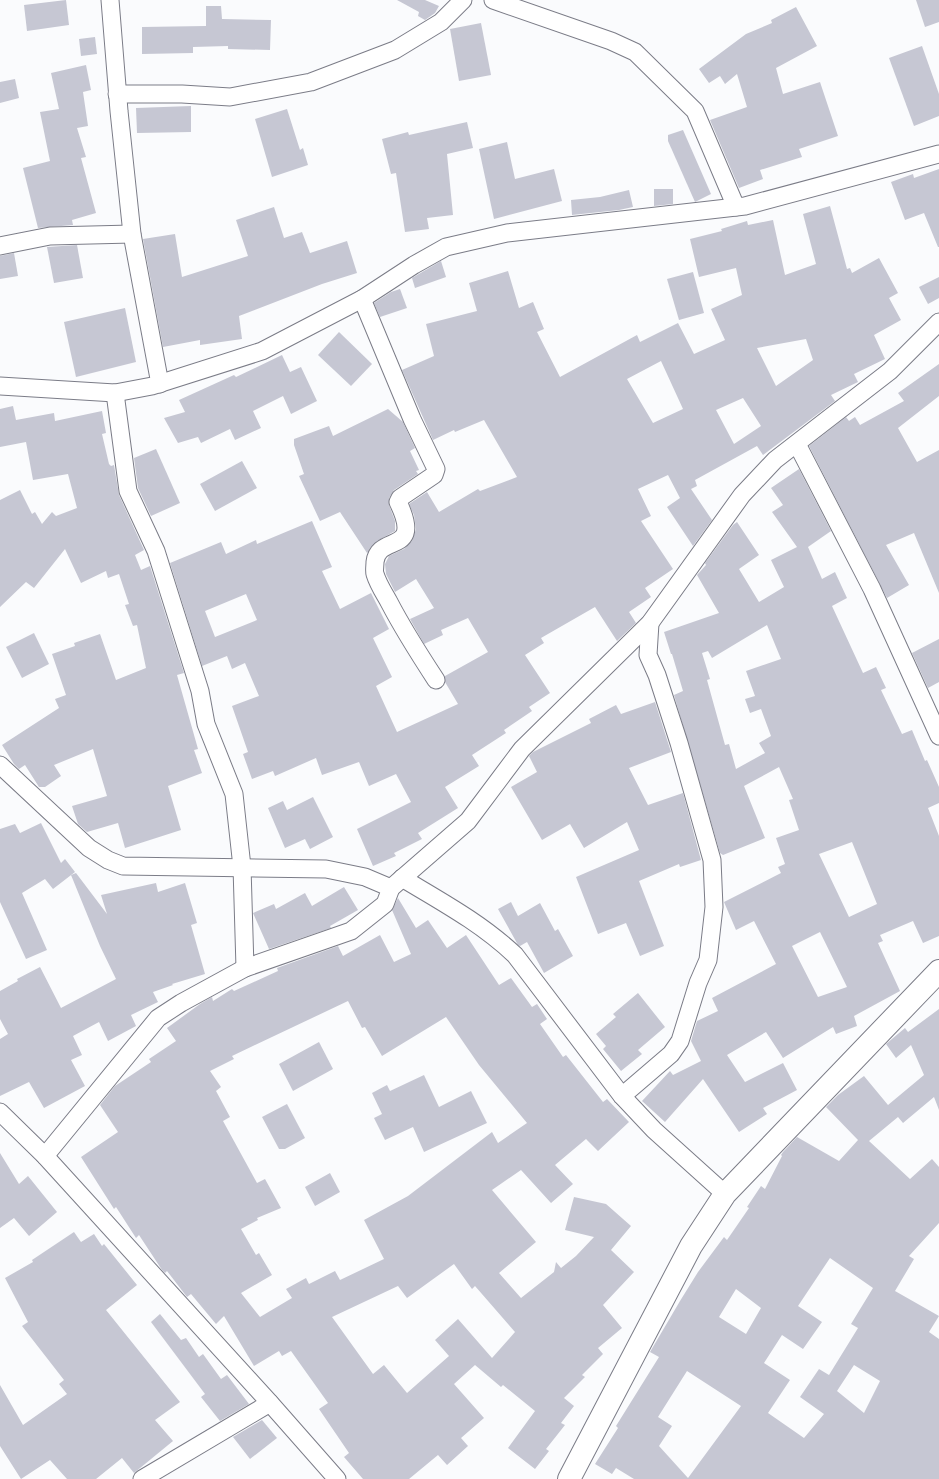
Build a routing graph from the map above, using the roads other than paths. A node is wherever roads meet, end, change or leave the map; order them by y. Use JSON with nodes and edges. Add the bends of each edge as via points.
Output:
{"nodes":[{"id":1,"x":110,"y":0,"type":"edge"},
{"id":2,"x":463,"y":0,"type":"edge"},
{"id":3,"x":493,"y":0,"type":"edge"},
{"id":4,"x":117,"y":94,"type":"junction"},
{"id":5,"x":939,"y":154,"type":"edge"},
{"id":6,"x":736,"y":207,"type":"junction"},
{"id":7,"x":132,"y":234,"type":"junction"},
{"id":8,"x":0,"y":246,"type":"edge"},
{"id":9,"x":362,"y":298,"type":"junction"},
{"id":10,"x":939,"y":322,"type":"edge"},
{"id":11,"x":160,"y":384,"type":"junction"},
{"id":12,"x":0,"y":386,"type":"edge"},
{"id":13,"x":115,"y":393,"type":"junction"},
{"id":14,"x":797,"y":444,"type":"junction"},
{"id":15,"x":650,"y":623,"type":"junction"},
{"id":16,"x":436,"y":680,"type":"dead end"},
{"id":17,"x":939,"y":736,"type":"edge"},
{"id":18,"x":0,"y":765,"type":"edge"},
{"id":19,"x":242,"y":867,"type":"junction"},
{"id":20,"x":397,"y":883,"type":"junction"},
{"id":21,"x":245,"y":968,"type":"junction"},
{"id":22,"x":939,"y":971,"type":"edge"},
{"id":23,"x":622,"y":1096,"type":"junction"},
{"id":24,"x":0,"y":1112,"type":"edge"},
{"id":25,"x":45,"y":1156,"type":"junction"},
{"id":26,"x":725,"y":1194,"type":"junction"},
{"id":27,"x":270,"y":1403,"type":"junction"},
{"id":28,"x":142,"y":1479,"type":"edge"},
{"id":29,"x":337,"y":1479,"type":"edge"},
{"id":30,"x":569,"y":1479,"type":"edge"}],
"edges":[{"from":1,"to":4,"type":"street"},
{"from":2,"to":4,"type":"street","via":[[441,22],[396,50],[311,82],[230,97]]},
{"from":3,"to":6,"type":"street","via":[[611,41],[635,52],[695,111]]},
{"from":4,"to":7,"type":"street"},
{"from":5,"to":6,"type":"street"},
{"from":6,"to":9,"type":"street","via":[[507,233],[446,246]]},
{"from":7,"to":8,"type":"street","via":[[50,236]]},
{"from":7,"to":11,"type":"street"},
{"from":9,"to":11,"type":"street","via":[[262,352]]},
{"from":9,"to":16,"type":"street","via":[[412,419],[436,469],[434,475],[400,498],[398,502],[407,524],[407,532],[381,552],[375,560],[374,573],[410,640]]},
{"from":10,"to":14,"type":"street","via":[[890,371]]},
{"from":11,"to":13,"type":"street"},
{"from":12,"to":13,"type":"street"},
{"from":13,"to":19,"type":"street","via":[[128,491],[156,551],[200,691],[206,724],[234,794]]},
{"from":14,"to":15,"type":"street","via":[[775,460],[742,495]]},
{"from":14,"to":17,"type":"street","via":[[872,589]]},
{"from":15,"to":20,"type":"street","via":[[522,750],[468,821]]},
{"from":15,"to":23,"type":"street","via":[[648,655],[679,742],[712,860],[714,907],[708,960],[680,1041],[671,1054]]},
{"from":18,"to":19,"type":"street","via":[[89,848],[108,860],[123,866]]},
{"from":19,"to":20,"type":"street","via":[[326,869]]},
{"from":19,"to":21,"type":"street"},
{"from":20,"to":21,"type":"street","via":[[385,904],[351,931]]},
{"from":20,"to":23,"type":"street","via":[[468,917],[498,938],[515,955]]},
{"from":21,"to":25,"type":"street","via":[[158,1018]]},
{"from":22,"to":26,"type":"street"},
{"from":23,"to":26,"type":"street","via":[[654,1130]]},
{"from":24,"to":25,"type":"street"},
{"from":25,"to":27,"type":"street"},
{"from":26,"to":30,"type":"street","via":[[690,1246]]},
{"from":27,"to":28,"type":"street"},
{"from":27,"to":29,"type":"street"}]}
